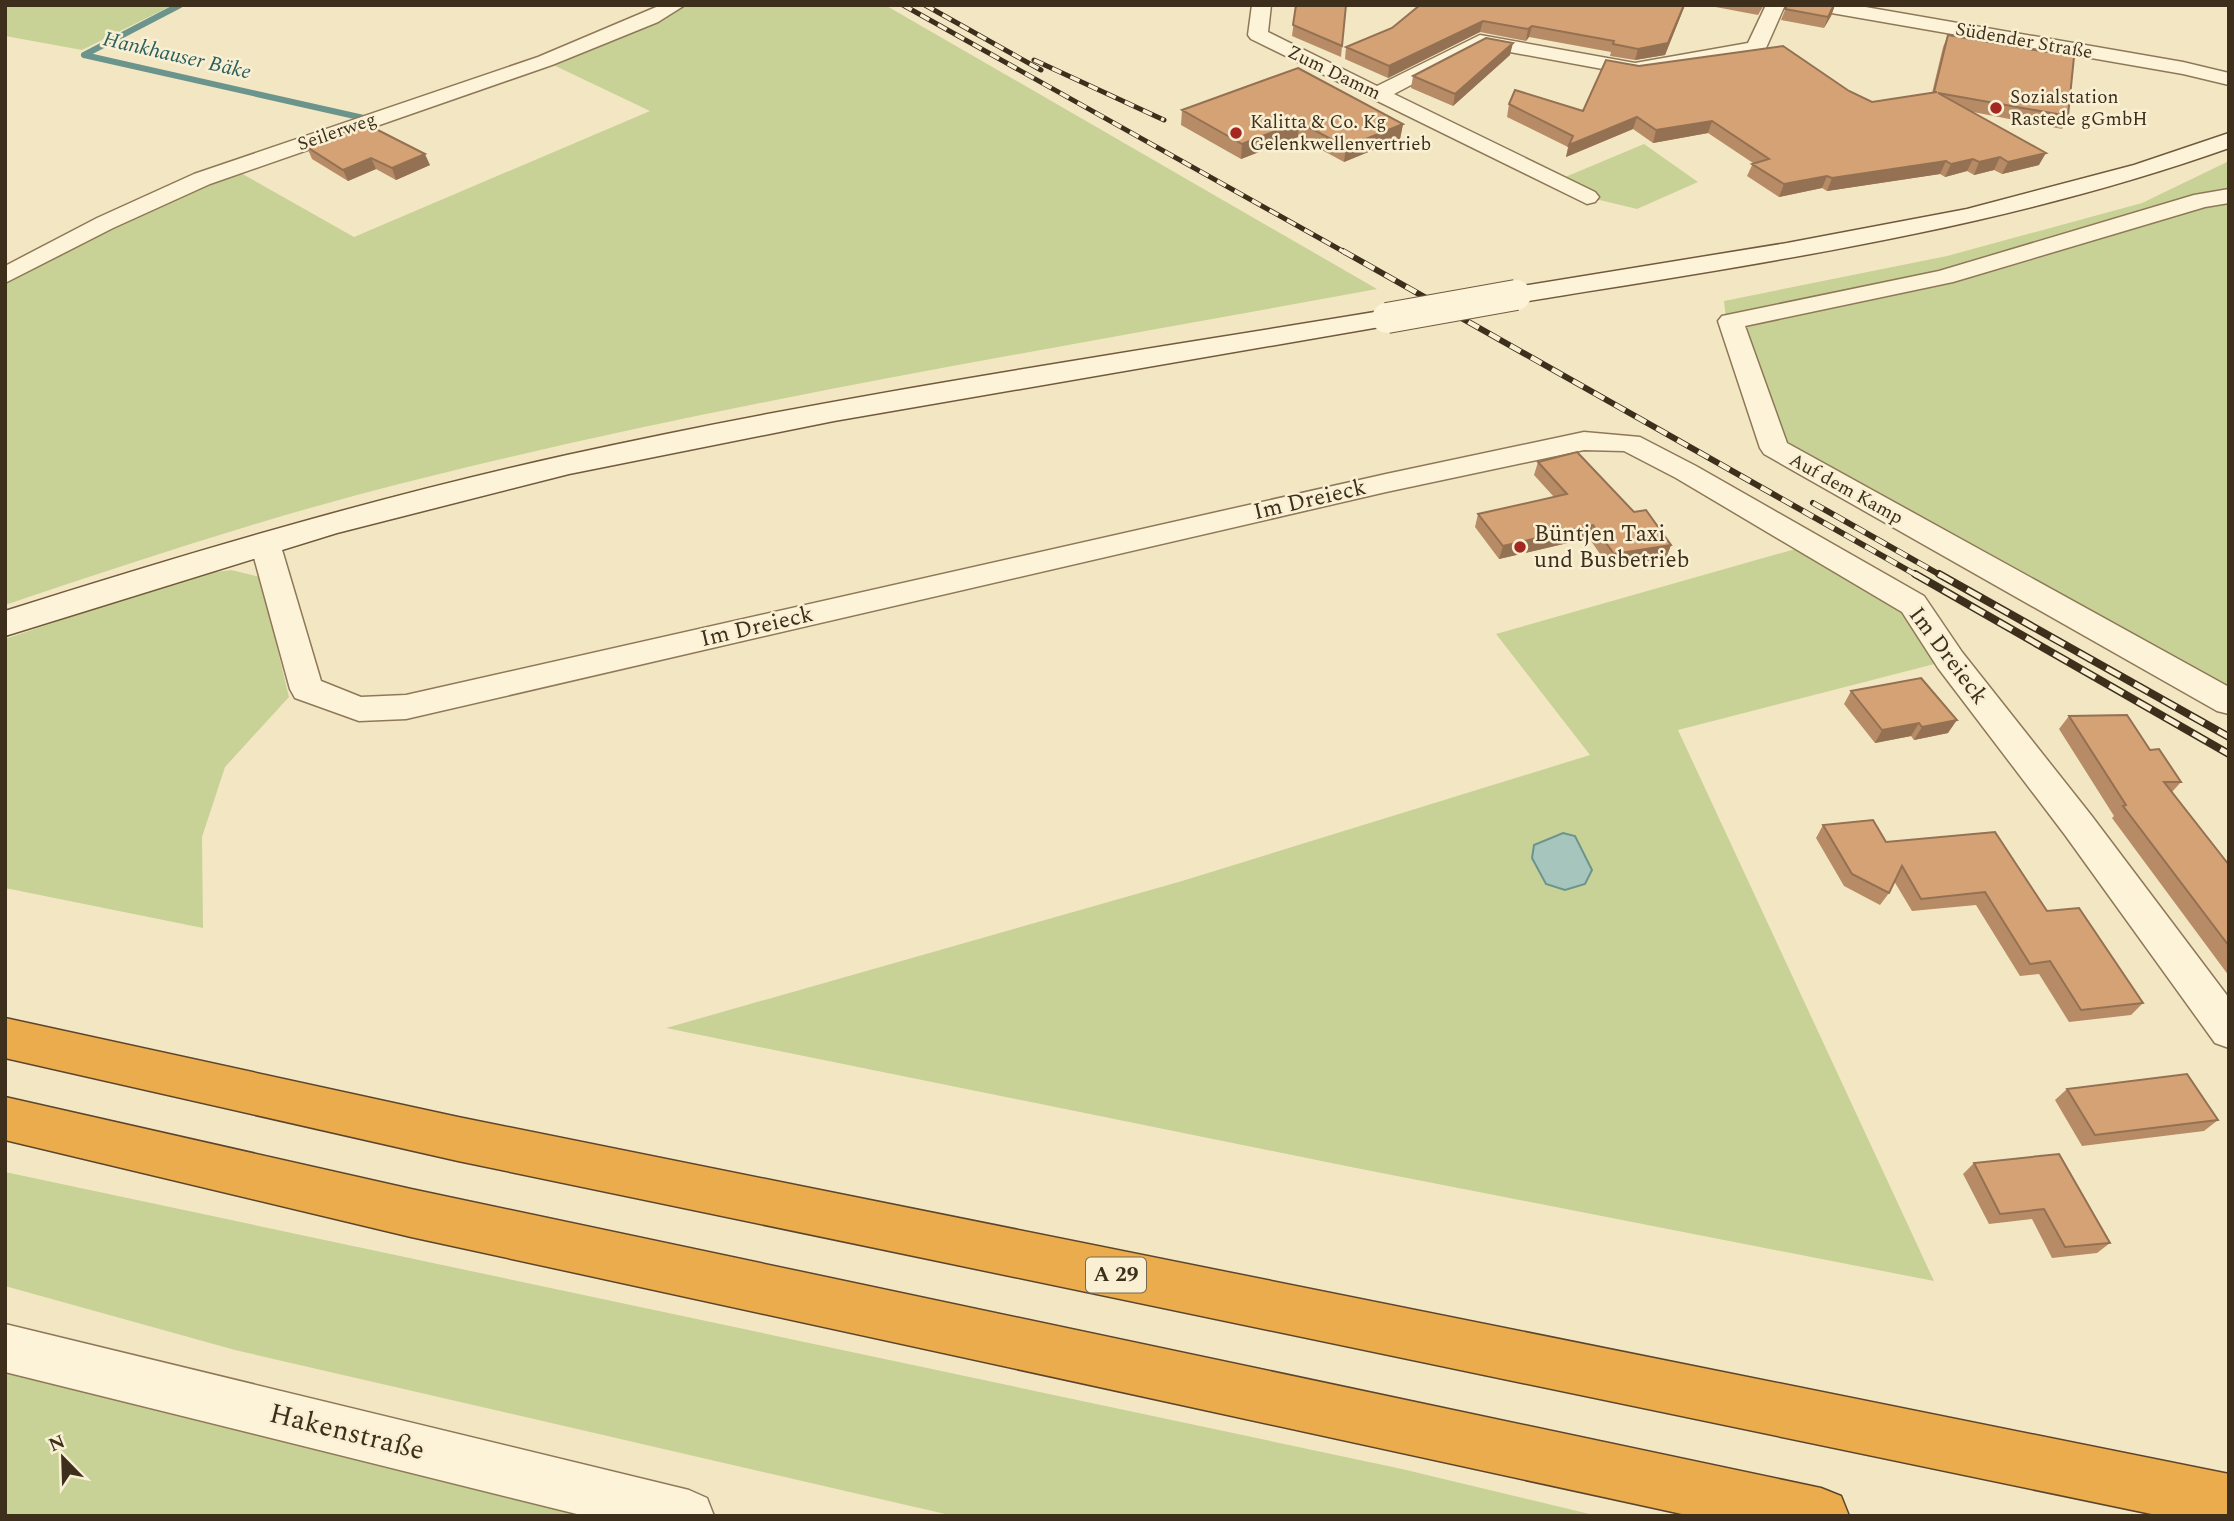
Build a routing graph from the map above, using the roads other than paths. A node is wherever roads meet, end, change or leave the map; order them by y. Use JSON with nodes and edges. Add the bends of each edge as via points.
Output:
{"nodes":[{"id":1,"x":676,"y":5,"type":"edge"},
{"id":2,"x":1262,"y":5,"type":"edge"},
{"id":3,"x":1776,"y":5,"type":"edge"},
{"id":4,"x":1820,"y":5,"type":"edge"},
{"id":5,"x":2229,"y":79,"type":"edge"},
{"id":6,"x":1377,"y":94,"type":"junction"},
{"id":7,"x":2229,"y":140,"type":"edge"},
{"id":8,"x":2229,"y":196,"type":"edge"},
{"id":9,"x":1587,"y":197,"type":"dead end"},
{"id":10,"x":5,"y":276,"type":"edge"},
{"id":11,"x":265,"y":543,"type":"junction"},
{"id":12,"x":5,"y":624,"type":"edge"},
{"id":13,"x":2229,"y":702,"type":"edge"},
{"id":14,"x":2229,"y":1030,"type":"edge"},
{"id":15,"x":5,"y":1038,"type":"edge"},
{"id":16,"x":5,"y":1118,"type":"edge"},
{"id":17,"x":5,"y":1348,"type":"edge"},
{"id":18,"x":2229,"y":1502,"type":"edge"},
{"id":19,"x":688,"y":1516,"type":"edge"},
{"id":20,"x":1821,"y":1516,"type":"edge"}],
"edges":[{"from":1,"to":10,"type":"street","name":"Seilerweg","via":[[545,61],[202,179]]},
{"from":2,"to":6,"type":"street","name":"Zum Damm","via":[[1258,35]]},
{"from":3,"to":6,"type":"street","via":[[1756,48],[1635,69],[1480,41]]},
{"from":4,"to":5,"type":"street","name":"Südender Straße"},
{"from":6,"to":9,"type":"street","name":"Zum Damm"},
{"from":7,"to":11,"type":"street","bridge":true,"via":[[2064,194],[1912,227],[649,447],[401,505]]},
{"from":8,"to":13,"type":"street","name":"Auf dem Kamp","via":[[2202,200],[1944,277],[1731,321],[1774,449]]},
{"from":11,"to":12,"type":"street"},
{"from":11,"to":14,"type":"street","name":"Im Dreieck","via":[[307,689],[359,709],[406,707],[1386,483],[1584,441],[1630,443],[1913,604],[1950,660]]},
{"from":15,"to":18,"type":"highway","number":"A 29","via":[[458,1139]]},
{"from":16,"to":20,"type":"highway","via":[[411,1213]]},
{"from":17,"to":19,"type":"street","name":"Hakenstraße"}]}
